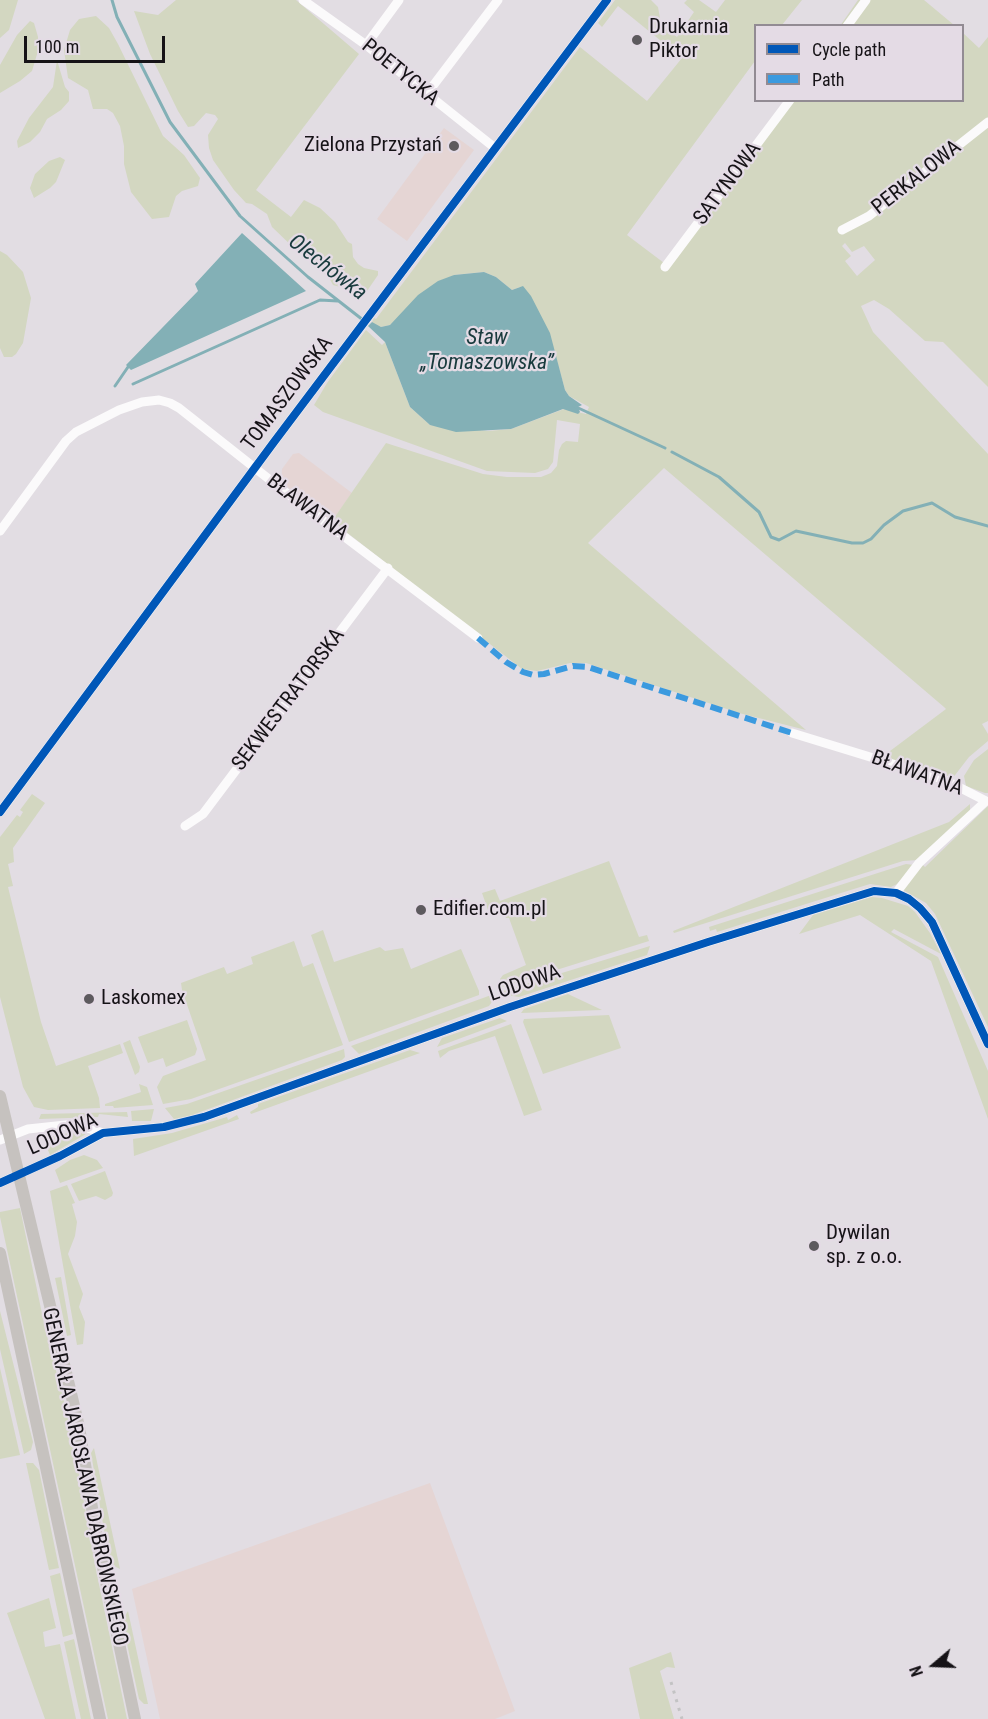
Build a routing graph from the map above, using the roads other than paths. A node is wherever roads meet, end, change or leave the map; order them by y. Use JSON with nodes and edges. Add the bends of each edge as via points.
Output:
{"nodes":[{"id":1,"x":303,"y":0,"type":"edge"},
{"id":2,"x":399,"y":0,"type":"edge"},
{"id":3,"x":498,"y":0,"type":"edge"},
{"id":4,"x":607,"y":0,"type":"edge"},
{"id":5,"x":866,"y":0,"type":"edge"},
{"id":6,"x":848,"y":24,"type":"edge"},
{"id":7,"x":366,"y":45,"type":"junction"},
{"id":8,"x":426,"y":94,"type":"junction"},
{"id":9,"x":789,"y":102,"type":"edge"},
{"id":10,"x":988,"y":122,"type":"edge"},
{"id":11,"x":495,"y":148,"type":"junction"},
{"id":12,"x":842,"y":230,"type":"dead end"},
{"id":13,"x":665,"y":267,"type":"dead end"},
{"id":14,"x":256,"y":468,"type":"junction"},
{"id":15,"x":0,"y":531,"type":"edge"},
{"id":16,"x":388,"y":568,"type":"junction"},
{"id":17,"x":478,"y":638,"type":"dead end"},
{"id":18,"x":792,"y":733,"type":"dead end"},
{"id":19,"x":0,"y":812,"type":"edge"},
{"id":20,"x":184,"y":826,"type":"dead end"},
{"id":21,"x":896,"y":893,"type":"junction"},
{"id":22,"x":988,"y":1044,"type":"edge"},
{"id":23,"x":0,"y":1096,"type":"edge"},
{"id":24,"x":103,"y":1132,"type":"junction"},
{"id":25,"x":5,"y":1138,"type":"edge"},
{"id":26,"x":20,"y":1174,"type":"junction"},
{"id":27,"x":0,"y":1183,"type":"edge"},
{"id":28,"x":0,"y":1253,"type":"edge"},
{"id":29,"x":100,"y":1719,"type":"edge"},
{"id":30,"x":135,"y":1719,"type":"edge"}],
"edges":[{"from":1,"to":7,"type":"street","name":"POETYCKA"},
{"from":2,"to":7,"type":"street"},
{"from":3,"to":8,"type":"street"},
{"from":4,"to":11,"type":"street","name":"TOMASZOWSKA"},
{"from":5,"to":6,"type":"street"},
{"from":7,"to":8,"type":"street","name":"POETYCKA"},
{"from":8,"to":11,"type":"street","name":"POETYCKA"},
{"from":9,"to":13,"type":"street","name":"SATYNOWA"},
{"from":10,"to":12,"type":"street","name":"PERKALOWA","via":[[869,216]]},
{"from":11,"to":14,"type":"street","name":"TOMASZOWSKA"},
{"from":14,"to":15,"type":"street","name":"BŁAWATNA","via":[[179,408],[159,400],[142,402],[81,428],[66,441]]},
{"from":14,"to":16,"type":"street","name":"BŁAWATNA"},
{"from":14,"to":19,"type":"street","name":"TOMASZOWSKA"},
{"from":16,"to":17,"type":"street","name":"BŁAWATNA"},
{"from":16,"to":20,"type":"street","name":"SEKWESTRATORSKA","via":[[202,814]]},
{"from":18,"to":21,"type":"street","name":"BŁAWATNA","via":[[945,780],[986,801],[919,863]]},
{"from":21,"to":22,"type":"street","via":[[909,899],[932,922]]},
{"from":21,"to":24,"type":"street","name":"LODOWA","via":[[861,894],[667,955],[204,1117],[164,1127]]},
{"from":23,"to":25,"type":"main road","name":"GENERAŁA JAROSŁAWA DĄBROWSKIEGO"},
{"from":24,"to":25,"type":"street","name":"LODOWA","via":[[75,1124],[28,1129]]},
{"from":24,"to":26,"type":"street","name":"LODOWA"},
{"from":25,"to":26,"type":"main road","name":"GENERAŁA JAROSŁAWA DĄBROWSKIEGO"},
{"from":26,"to":27,"type":"street","name":"LODOWA"},
{"from":26,"to":30,"type":"main road","name":"GENERAŁA JAROSŁAWA DĄBROWSKIEGO","via":[[79,1427],[97,1539]]},
{"from":28,"to":29,"type":"main road","name":"GENERAŁA JAROSŁAWA DĄBROWSKIEGO"}]}
